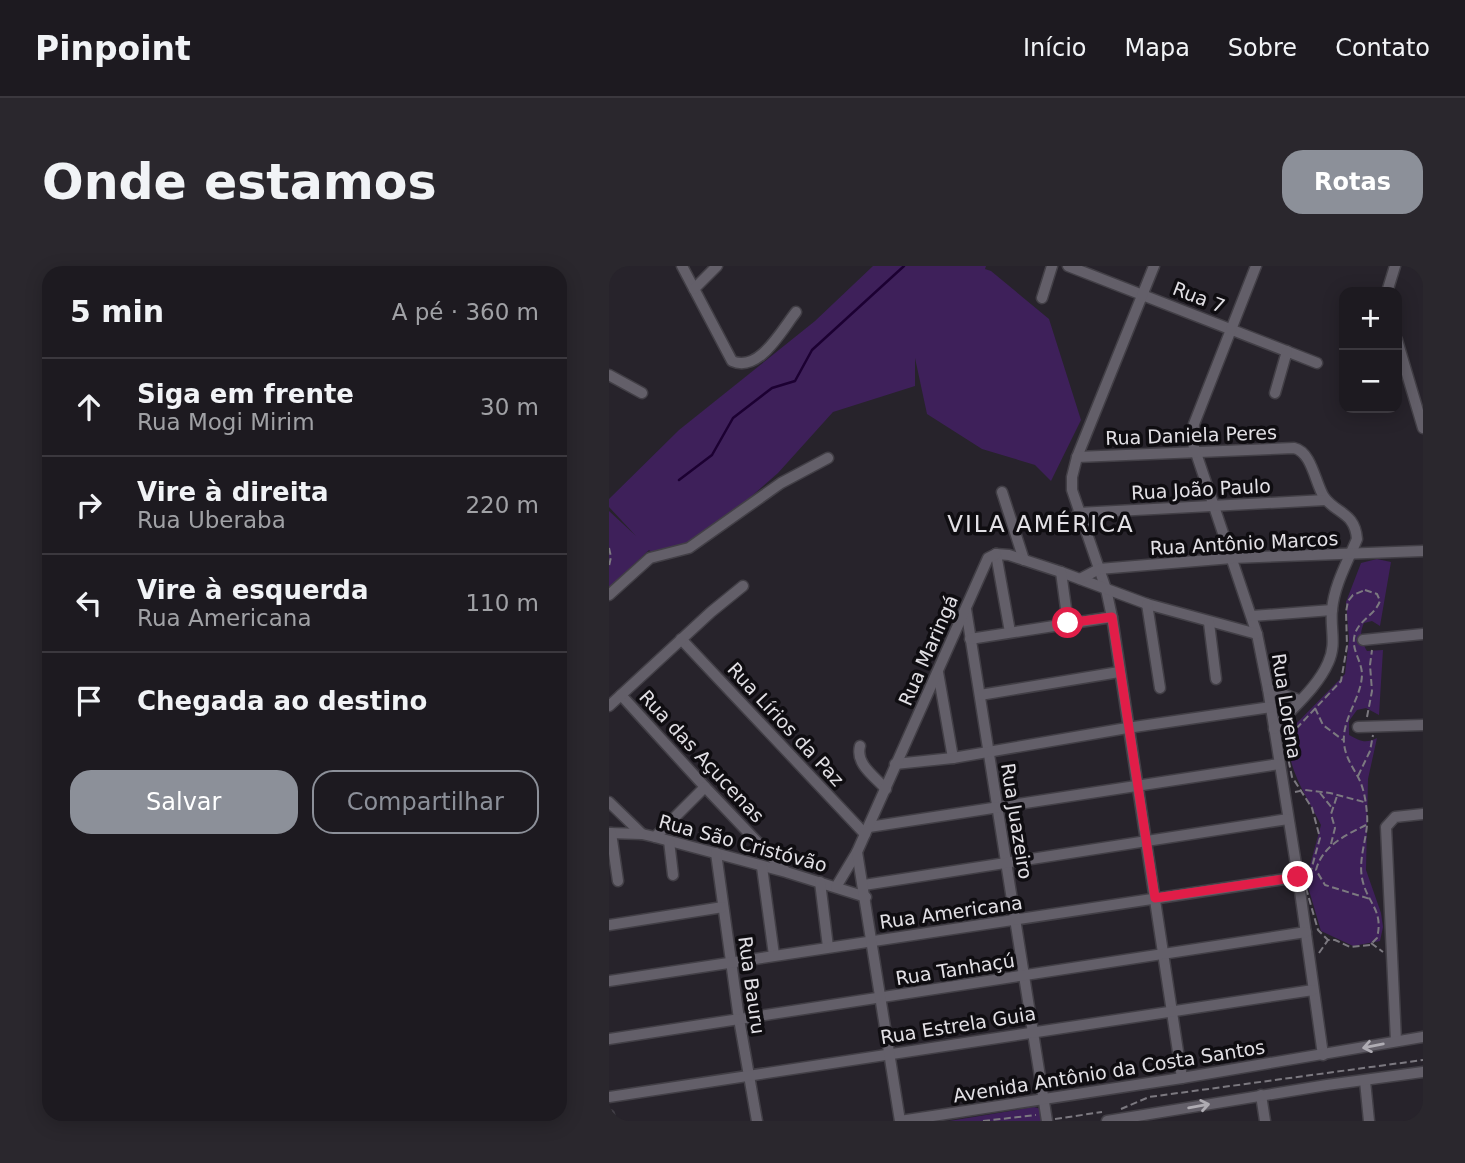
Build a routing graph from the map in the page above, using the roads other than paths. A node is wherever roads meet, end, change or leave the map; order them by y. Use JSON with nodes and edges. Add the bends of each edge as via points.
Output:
{"nodes":[{"id":1,"x":682,"y":266,"type":"edge"},
{"id":2,"x":717,"y":266,"type":"edge"},
{"id":3,"x":1052,"y":266,"type":"edge"},
{"id":4,"x":1068,"y":266,"type":"edge"},
{"id":5,"x":1154,"y":266,"type":"edge"},
{"id":6,"x":1256,"y":266,"type":"edge"},
{"id":7,"x":1395,"y":266,"type":"edge"},
{"id":8,"x":1389,"y":287,"type":"edge"},
{"id":9,"x":694,"y":289,"type":"junction"},
{"id":10,"x":1143,"y":294,"type":"junction"},
{"id":11,"x":1042,"y":298,"type":"dead end"},
{"id":12,"x":796,"y":312,"type":"dead end"},
{"id":13,"x":1231,"y":328,"type":"junction"},
{"id":14,"x":1400,"y":350,"type":"edge"},
{"id":15,"x":1287,"y":351,"type":"junction"},
{"id":16,"x":1317,"y":363,"type":"dead end"},
{"id":17,"x":609,"y":375,"type":"edge"},
{"id":18,"x":642,"y":393,"type":"dead end"},
{"id":19,"x":1275,"y":393,"type":"dead end"},
{"id":20,"x":1423,"y":428,"type":"edge"},
{"id":21,"x":1194,"y":452,"type":"junction"},
{"id":22,"x":1077,"y":457,"type":"junction"},
{"id":23,"x":828,"y":458,"type":"dead end"},
{"id":24,"x":1002,"y":492,"type":"dead end"},
{"id":25,"x":1325,"y":499,"type":"junction"},
{"id":26,"x":1214,"y":506,"type":"junction"},
{"id":27,"x":1078,"y":513,"type":"junction"},
{"id":28,"x":1423,"y":551,"type":"edge"},
{"id":29,"x":996,"y":554,"type":"junction"},
{"id":30,"x":1350,"y":554,"type":"junction"},
{"id":31,"x":1232,"y":558,"type":"junction"},
{"id":32,"x":1024,"y":560,"type":"junction"},
{"id":33,"x":1099,"y":569,"type":"junction"},
{"id":34,"x":1061,"y":572,"type":"junction"},
{"id":35,"x":1080,"y":579,"type":"junction"},
{"id":36,"x":743,"y":586,"type":"dead end"},
{"id":37,"x":1106,"y":589,"type":"junction"},
{"id":38,"x":609,"y":595,"type":"edge"},
{"id":39,"x":1147,"y":604,"type":"junction"},
{"id":40,"x":965,"y":609,"type":"junction"},
{"id":41,"x":1332,"y":610,"type":"junction"},
{"id":42,"x":1252,"y":616,"type":"junction"},
{"id":43,"x":1112,"y":617,"type":"junction"},
{"id":44,"x":1209,"y":622,"type":"junction"},
{"id":45,"x":1068,"y":623,"type":"junction"},
{"id":46,"x":1010,"y":632,"type":"junction"},
{"id":47,"x":1257,"y":634,"type":"junction"},
{"id":48,"x":1423,"y":634,"type":"edge"},
{"id":49,"x":681,"y":639,"type":"junction"},
{"id":50,"x":970,"y":639,"type":"junction"},
{"id":51,"x":1363,"y":640,"type":"dead end"},
{"id":52,"x":938,"y":672,"type":"junction"},
{"id":53,"x":1119,"y":672,"type":"junction"},
{"id":54,"x":1216,"y":679,"type":"dead end"},
{"id":55,"x":1160,"y":688,"type":"dead end"},
{"id":56,"x":1268,"y":689,"type":"junction"},
{"id":57,"x":621,"y":695,"type":"junction"},
{"id":58,"x":980,"y":695,"type":"junction"},
{"id":59,"x":1299,"y":700,"type":"junction"},
{"id":60,"x":609,"y":706,"type":"edge"},
{"id":61,"x":1271,"y":707,"type":"junction"},
{"id":62,"x":1423,"y":725,"type":"edge"},
{"id":63,"x":1365,"y":727,"type":"road end"},
{"id":64,"x":1127,"y":728,"type":"junction"},
{"id":65,"x":1274,"y":729,"type":"junction"},
{"id":66,"x":860,"y":746,"type":"dead end"},
{"id":67,"x":989,"y":752,"type":"junction"},
{"id":68,"x":953,"y":758,"type":"junction"},
{"id":69,"x":895,"y":764,"type":"junction"},
{"id":70,"x":1279,"y":764,"type":"junction"},
{"id":71,"x":1136,"y":786,"type":"junction"},
{"id":72,"x":705,"y":788,"type":"junction"},
{"id":73,"x":886,"y":789,"type":"junction"},
{"id":74,"x":609,"y":802,"type":"edge"},
{"id":75,"x":996,"y":807,"type":"junction"},
{"id":76,"x":1423,"y":814,"type":"edge"},
{"id":77,"x":622,"y":815,"type":"junction"},
{"id":78,"x":1288,"y":819,"type":"junction"},
{"id":79,"x":867,"y":830,"type":"junction"},
{"id":80,"x":610,"y":833,"type":"edge"},
{"id":81,"x":642,"y":834,"type":"junction"},
{"id":82,"x":655,"y":837,"type":"junction"},
{"id":83,"x":669,"y":841,"type":"junction"},
{"id":84,"x":1146,"y":841,"type":"junction"},
{"id":85,"x":857,"y":852,"type":"junction"},
{"id":86,"x":716,"y":853,"type":"junction"},
{"id":87,"x":1005,"y":863,"type":"junction"},
{"id":88,"x":762,"y":867,"type":"junction"},
{"id":89,"x":786,"y":872,"type":"junction"},
{"id":90,"x":673,"y":875,"type":"dead end"},
{"id":91,"x":1298,"y":877,"type":"junction"},
{"id":92,"x":618,"y":881,"type":"dead end"},
{"id":93,"x":820,"y":882,"type":"junction"},
{"id":94,"x":864,"y":885,"type":"junction"},
{"id":95,"x":836,"y":887,"type":"junction"},
{"id":96,"x":866,"y":897,"type":"junction"},
{"id":97,"x":1155,"y":898,"type":"junction"},
{"id":98,"x":723,"y":907,"type":"junction"},
{"id":99,"x":1014,"y":921,"type":"junction"},
{"id":100,"x":609,"y":925,"type":"edge"},
{"id":101,"x":1306,"y":932,"type":"junction"},
{"id":102,"x":873,"y":941,"type":"junction"},
{"id":103,"x":828,"y":947,"type":"junction"},
{"id":104,"x":1164,"y":953,"type":"junction"},
{"id":105,"x":774,"y":955,"type":"junction"},
{"id":106,"x":731,"y":962,"type":"junction"},
{"id":107,"x":1023,"y":976,"type":"junction"},
{"id":108,"x":609,"y":981,"type":"edge"},
{"id":109,"x":1314,"y":990,"type":"junction"},
{"id":110,"x":881,"y":998,"type":"junction"},
{"id":111,"x":1172,"y":1011,"type":"junction"},
{"id":112,"x":739,"y":1019,"type":"junction"},
{"id":113,"x":1033,"y":1032,"type":"junction"},
{"id":114,"x":1423,"y":1037,"type":"edge"},
{"id":115,"x":609,"y":1039,"type":"edge"},
{"id":116,"x":1396,"y":1041,"type":"junction"},
{"id":117,"x":890,"y":1054,"type":"junction"},
{"id":118,"x":1323,"y":1055,"type":"junction"},
{"id":119,"x":1423,"y":1072,"type":"edge"},
{"id":120,"x":749,"y":1075,"type":"junction"},
{"id":121,"x":1182,"y":1078,"type":"junction"},
{"id":122,"x":1365,"y":1081,"type":"junction"},
{"id":123,"x":1261,"y":1095,"type":"junction"},
{"id":124,"x":609,"y":1097,"type":"edge"},
{"id":125,"x":1043,"y":1099,"type":"junction"},
{"id":126,"x":609,"y":1115,"type":"edge"},
{"id":127,"x":1110,"y":1118,"type":"edge"},
{"id":128,"x":1047,"y":1119,"type":"edge"},
{"id":129,"x":610,"y":1121,"type":"edge"},
{"id":130,"x":757,"y":1121,"type":"edge"},
{"id":131,"x":900,"y":1121,"type":"edge"},
{"id":132,"x":1265,"y":1121,"type":"edge"},
{"id":133,"x":1369,"y":1121,"type":"edge"}],
"edges":[{"from":1,"to":9,"type":"street"},
{"from":2,"to":9,"type":"street"},
{"from":3,"to":11,"type":"street"},
{"from":4,"to":10,"type":"street","name":"Rua 7"},
{"from":5,"to":10,"type":"street"},
{"from":6,"to":13,"type":"street"},
{"from":7,"to":8,"type":"street"},
{"from":9,"to":12,"type":"street","via":[[732,361],[740,365],[760,357]]},
{"from":10,"to":13,"type":"street","name":"Rua 7"},
{"from":10,"to":22,"type":"street"},
{"from":13,"to":15,"type":"street","name":"Rua 7"},
{"from":13,"to":21,"type":"street","via":[[1194,424]]},
{"from":14,"to":20,"type":"street"},
{"from":15,"to":16,"type":"street","name":"Rua 7"},
{"from":15,"to":19,"type":"street"},
{"from":17,"to":18,"type":"street"},
{"from":21,"to":22,"type":"street","name":"Rua Daniela Peres"},
{"from":21,"to":25,"type":"street","name":"Rua Daniela Peres","via":[[1294,448],[1304,454]]},
{"from":21,"to":26,"type":"street"},
{"from":22,"to":27,"type":"street","via":[[1071,485]]},
{"from":23,"to":38,"type":"street","via":[[781,484],[689,548],[650,558]]},
{"from":24,"to":32,"type":"street"},
{"from":25,"to":26,"type":"street","name":"Rua João Paulo"},
{"from":25,"to":30,"type":"street","via":[[1354,526],[1357,539]]},
{"from":26,"to":27,"type":"street","name":"Rua João Paulo"},
{"from":26,"to":31,"type":"street"},
{"from":27,"to":33,"type":"street"},
{"from":28,"to":30,"type":"street","name":"Rua Antônio Marcos"},
{"from":29,"to":32,"type":"street","name":"Rua Lorena"},
{"from":29,"to":40,"type":"street","name":"Rua Maringá","via":[[988,558]]},
{"from":29,"to":46,"type":"street"},
{"from":30,"to":31,"type":"street","name":"Rua Antônio Marcos"},
{"from":30,"to":41,"type":"street"},
{"from":31,"to":33,"type":"street","name":"Rua Antônio Marcos"},
{"from":31,"to":42,"type":"street"},
{"from":32,"to":34,"type":"street","name":"Rua Lorena"},
{"from":33,"to":35,"type":"street"},
{"from":33,"to":37,"type":"street"},
{"from":34,"to":35,"type":"street","name":"Rua Lorena"},
{"from":34,"to":45,"type":"street"},
{"from":35,"to":37,"type":"street","name":"Rua Lorena"},
{"from":36,"to":49,"type":"street"},
{"from":37,"to":39,"type":"street","name":"Rua Lorena"},
{"from":37,"to":43,"type":"street"},
{"from":39,"to":44,"type":"street","name":"Rua Lorena"},
{"from":39,"to":55,"type":"street"},
{"from":40,"to":50,"type":"street","name":"Rua Juazeiro"},
{"from":40,"to":52,"type":"street","name":"Rua Maringá"},
{"from":41,"to":42,"type":"street"},
{"from":41,"to":59,"type":"street","via":[[1333,649],[1318,680]]},
{"from":42,"to":47,"type":"street"},
{"from":43,"to":45,"type":"street"},
{"from":43,"to":53,"type":"street"},
{"from":44,"to":47,"type":"street","name":"Rua Lorena"},
{"from":44,"to":54,"type":"street"},
{"from":45,"to":46,"type":"street"},
{"from":46,"to":50,"type":"street"},
{"from":47,"to":56,"type":"street","name":"Rua Lorena"},
{"from":48,"to":51,"type":"street"},
{"from":49,"to":57,"type":"street"},
{"from":49,"to":79,"type":"street","name":"Rua Lírios da Paz"},
{"from":50,"to":58,"type":"street","name":"Rua Juazeiro"},
{"from":52,"to":68,"type":"street"},
{"from":52,"to":69,"type":"street","name":"Rua Maringá"},
{"from":53,"to":58,"type":"street"},
{"from":53,"to":64,"type":"street"},
{"from":56,"to":59,"type":"street"},
{"from":56,"to":61,"type":"street","name":"Rua Lorena"},
{"from":57,"to":60,"type":"street"},
{"from":57,"to":72,"type":"street","name":"Rua das Açucenas"},
{"from":58,"to":67,"type":"street","name":"Rua Juazeiro"},
{"from":59,"to":65,"type":"street"},
{"from":61,"to":64,"type":"street"},
{"from":61,"to":65,"type":"street","name":"Rua Lorena"},
{"from":62,"to":63,"type":"street"},
{"from":64,"to":67,"type":"street"},
{"from":64,"to":71,"type":"street"},
{"from":65,"to":70,"type":"street","name":"Rua Lorena"},
{"from":66,"to":73,"type":"street","via":[[862,763]]},
{"from":67,"to":68,"type":"street"},
{"from":67,"to":75,"type":"street","name":"Rua Juazeiro"},
{"from":68,"to":69,"type":"street"},
{"from":69,"to":73,"type":"street","name":"Rua Maringá"},
{"from":70,"to":71,"type":"street"},
{"from":70,"to":78,"type":"street","name":"Rua Lorena"},
{"from":71,"to":75,"type":"street"},
{"from":71,"to":84,"type":"street"},
{"from":72,"to":82,"type":"street"},
{"from":72,"to":89,"type":"street","name":"Rua das Açucenas"},
{"from":73,"to":79,"type":"street","name":"Rua Maringá"},
{"from":74,"to":77,"type":"street"},
{"from":75,"to":79,"type":"street"},
{"from":75,"to":87,"type":"street","name":"Rua Juazeiro"},
{"from":76,"to":116,"type":"street","via":[[1395,817],[1385,834]]},
{"from":77,"to":80,"type":"street"},
{"from":77,"to":81,"type":"street"},
{"from":78,"to":84,"type":"street"},
{"from":78,"to":91,"type":"street","name":"Rua Lorena"},
{"from":79,"to":85,"type":"street","name":"Rua Maringá"},
{"from":80,"to":81,"type":"street","name":"Rua São Cristóvão"},
{"from":80,"to":92,"type":"street"},
{"from":81,"to":82,"type":"street","name":"Rua São Cristóvão"},
{"from":82,"to":83,"type":"street","name":"Rua São Cristóvão"},
{"from":83,"to":86,"type":"street","name":"Rua São Cristóvão"},
{"from":83,"to":90,"type":"street"},
{"from":84,"to":87,"type":"street"},
{"from":84,"to":97,"type":"street"},
{"from":85,"to":94,"type":"street"},
{"from":85,"to":95,"type":"street","name":"Rua Maringá"},
{"from":86,"to":88,"type":"street","name":"Rua São Cristóvão"},
{"from":86,"to":98,"type":"street","name":"Rua Bauru"},
{"from":87,"to":94,"type":"street"},
{"from":87,"to":99,"type":"street","name":"Rua Juazeiro"},
{"from":88,"to":89,"type":"street","name":"Rua São Cristóvão"},
{"from":88,"to":105,"type":"street"},
{"from":89,"to":93,"type":"street","name":"Rua São Cristóvão"},
{"from":91,"to":97,"type":"street","name":"Rua Americana"},
{"from":91,"to":101,"type":"street","name":"Rua Lorena"},
{"from":93,"to":95,"type":"street","name":"Rua São Cristóvão"},
{"from":93,"to":103,"type":"street"},
{"from":94,"to":96,"type":"street"},
{"from":95,"to":96,"type":"street","name":"Rua São Cristóvão"},
{"from":96,"to":102,"type":"street"},
{"from":97,"to":99,"type":"street","name":"Rua Americana"},
{"from":97,"to":104,"type":"street"},
{"from":98,"to":100,"type":"street"},
{"from":98,"to":106,"type":"street","name":"Rua Bauru"},
{"from":99,"to":102,"type":"street","name":"Rua Americana"},
{"from":99,"to":107,"type":"street","name":"Rua Juazeiro"},
{"from":101,"to":104,"type":"street","name":"Rua Tanhaçú"},
{"from":101,"to":109,"type":"street","name":"Rua Lorena"},
{"from":102,"to":103,"type":"street","name":"Rua Americana"},
{"from":102,"to":110,"type":"street"},
{"from":103,"to":105,"type":"street","name":"Rua Americana"},
{"from":104,"to":107,"type":"street","name":"Rua Tanhaçú"},
{"from":104,"to":111,"type":"street"},
{"from":105,"to":106,"type":"street","name":"Rua Americana"},
{"from":106,"to":108,"type":"street","name":"Rua Americana"},
{"from":106,"to":112,"type":"street","name":"Rua Bauru"},
{"from":107,"to":110,"type":"street","name":"Rua Tanhaçú"},
{"from":107,"to":113,"type":"street","name":"Rua Juazeiro"},
{"from":109,"to":111,"type":"street","name":"Rua Estrela Guia"},
{"from":109,"to":118,"type":"street","name":"Rua Lorena"},
{"from":110,"to":112,"type":"street","name":"Rua Tanhaçú"},
{"from":110,"to":117,"type":"street"},
{"from":111,"to":113,"type":"street","name":"Rua Estrela Guia"},
{"from":111,"to":121,"type":"street"},
{"from":112,"to":115,"type":"street","name":"Rua Tanhaçú"},
{"from":112,"to":120,"type":"street","name":"Rua Bauru"},
{"from":113,"to":117,"type":"street","name":"Rua Estrela Guia"},
{"from":113,"to":125,"type":"street","name":"Rua Juazeiro"},
{"from":114,"to":116,"type":"street","name":"Avenida Antônio da Costa Santos"},
{"from":116,"to":118,"type":"street","name":"Avenida Antônio da Costa Santos","one_way":true},
{"from":117,"to":120,"type":"street","name":"Rua Estrela Guia"},
{"from":117,"to":131,"type":"street"},
{"from":118,"to":121,"type":"street","name":"Avenida Antônio da Costa Santos"},
{"from":119,"to":122,"type":"street"},
{"from":120,"to":124,"type":"street","name":"Rua Estrela Guia"},
{"from":120,"to":130,"type":"street","name":"Rua Bauru"},
{"from":121,"to":125,"type":"street","name":"Avenida Antônio da Costa Santos"},
{"from":122,"to":123,"type":"street"},
{"from":122,"to":133,"type":"street"},
{"from":127,"to":123,"type":"street","one_way":true},
{"from":123,"to":132,"type":"street"},
{"from":125,"to":128,"type":"street","name":"Rua Juazeiro"},
{"from":125,"to":131,"type":"street","name":"Avenida Antônio da Costa Santos"},
{"from":126,"to":129,"type":"street"}]}
